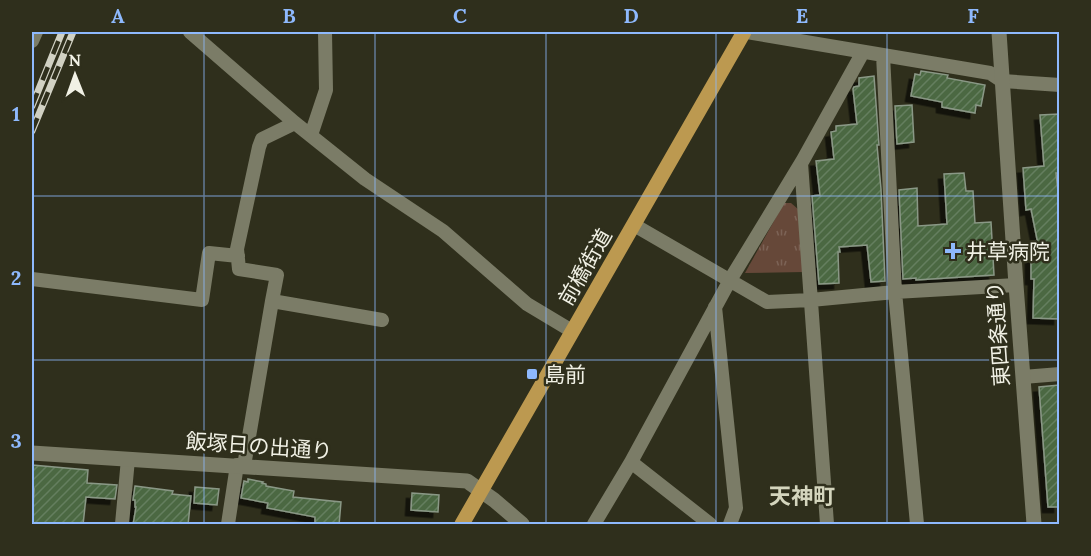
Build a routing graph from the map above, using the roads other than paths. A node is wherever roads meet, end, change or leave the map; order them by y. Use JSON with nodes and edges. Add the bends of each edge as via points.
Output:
{"nodes":[{"id":1,"x":36,"y":32,"type":"edge"},
{"id":2,"x":190,"y":32,"type":"edge"},
{"id":3,"x":325,"y":32,"type":"edge"},
{"id":4,"x":745,"y":32,"type":"edge"},
{"id":5,"x":999,"y":32,"type":"edge"},
{"id":6,"x":32,"y":41,"type":"edge"},
{"id":7,"x":863,"y":52,"type":"junction"},
{"id":8,"x":883,"y":55,"type":"junction"},
{"id":9,"x":1002,"y":81,"type":"junction"},
{"id":10,"x":1059,"y":85,"type":"edge"},
{"id":11,"x":295,"y":123,"type":"junction"},
{"id":12,"x":311,"y":135,"type":"junction"},
{"id":13,"x":801,"y":163,"type":"junction"},
{"id":14,"x":634,"y":225,"type":"junction"},
{"id":15,"x":238,"y":256,"type":"junction"},
{"id":16,"x":32,"y":279,"type":"edge"},
{"id":17,"x":730,"y":280,"type":"junction"},
{"id":18,"x":1016,"y":285,"type":"junction"},
{"id":19,"x":895,"y":292,"type":"junction"},
{"id":20,"x":811,"y":300,"type":"junction"},
{"id":21,"x":272,"y":301,"type":"junction"},
{"id":22,"x":715,"y":307,"type":"junction"},
{"id":23,"x":382,"y":320,"type":"dead end"},
{"id":24,"x":572,"y":331,"type":"junction"},
{"id":25,"x":1059,"y":374,"type":"edge"},
{"id":26,"x":1023,"y":377,"type":"junction"},
{"id":27,"x":32,"y":453,"type":"edge"},
{"id":28,"x":128,"y":459,"type":"junction"},
{"id":29,"x":631,"y":462,"type":"junction"},
{"id":30,"x":240,"y":466,"type":"junction"},
{"id":31,"x":481,"y":491,"type":"junction"},
{"id":32,"x":122,"y":525,"type":"edge"},
{"id":33,"x":228,"y":525,"type":"edge"},
{"id":34,"x":462,"y":525,"type":"edge"},
{"id":35,"x":522,"y":525,"type":"edge"},
{"id":36,"x":594,"y":525,"type":"edge"},
{"id":37,"x":710,"y":525,"type":"edge"},
{"id":38,"x":730,"y":525,"type":"edge"},
{"id":39,"x":827,"y":525,"type":"edge"},
{"id":40,"x":917,"y":525,"type":"edge"},
{"id":41,"x":1035,"y":525,"type":"edge"}],
"edges":[{"from":1,"to":6,"type":"street"},
{"from":2,"to":11,"type":"street"},
{"from":3,"to":12,"type":"street","via":[[326,90]]},
{"from":4,"to":7,"type":"street"},
{"from":4,"to":14,"type":"main road","name":"前橋街道"},
{"from":5,"to":9,"type":"street","name":"東四条通り"},
{"from":7,"to":8,"type":"street"},
{"from":7,"to":13,"type":"street"},
{"from":8,"to":9,"type":"street","via":[[990,73]]},
{"from":8,"to":19,"type":"street"},
{"from":9,"to":10,"type":"street"},
{"from":9,"to":18,"type":"street","name":"東四条通り"},
{"from":11,"to":12,"type":"street"},
{"from":11,"to":15,"type":"street","via":[[262,139],[258,147]]},
{"from":12,"to":24,"type":"street","via":[[365,179],[443,231],[527,303]]},
{"from":13,"to":17,"type":"street"},
{"from":13,"to":20,"type":"street"},
{"from":14,"to":17,"type":"street"},
{"from":14,"to":24,"type":"main road","name":"前橋街道"},
{"from":15,"to":16,"type":"street","via":[[209,253],[202,300]]},
{"from":15,"to":21,"type":"street","via":[[239,268],[277,275]]},
{"from":17,"to":20,"type":"street","via":[[767,302]]},
{"from":17,"to":22,"type":"street"},
{"from":18,"to":19,"type":"street"},
{"from":18,"to":26,"type":"street","name":"東四条通り"},
{"from":19,"to":20,"type":"street"},
{"from":19,"to":40,"type":"street"},
{"from":20,"to":39,"type":"street"},
{"from":21,"to":23,"type":"street"},
{"from":21,"to":30,"type":"street"},
{"from":22,"to":29,"type":"street"},
{"from":22,"to":38,"type":"street","via":[[736,508]]},
{"from":24,"to":31,"type":"main road","name":"前橋街道"},
{"from":25,"to":26,"type":"street"},
{"from":26,"to":41,"type":"street","name":"東四条通り"},
{"from":27,"to":28,"type":"street","name":"飯塚日の出通り"},
{"from":28,"to":30,"type":"street","name":"飯塚日の出通り"},
{"from":28,"to":32,"type":"street"},
{"from":29,"to":36,"type":"street"},
{"from":29,"to":37,"type":"street"},
{"from":30,"to":31,"type":"street","name":"飯塚日の出通り","via":[[467,481]]},
{"from":30,"to":33,"type":"street"},
{"from":31,"to":34,"type":"main road","name":"前橋街道"},
{"from":31,"to":35,"type":"street","name":"飯塚日の出通り"}]}
